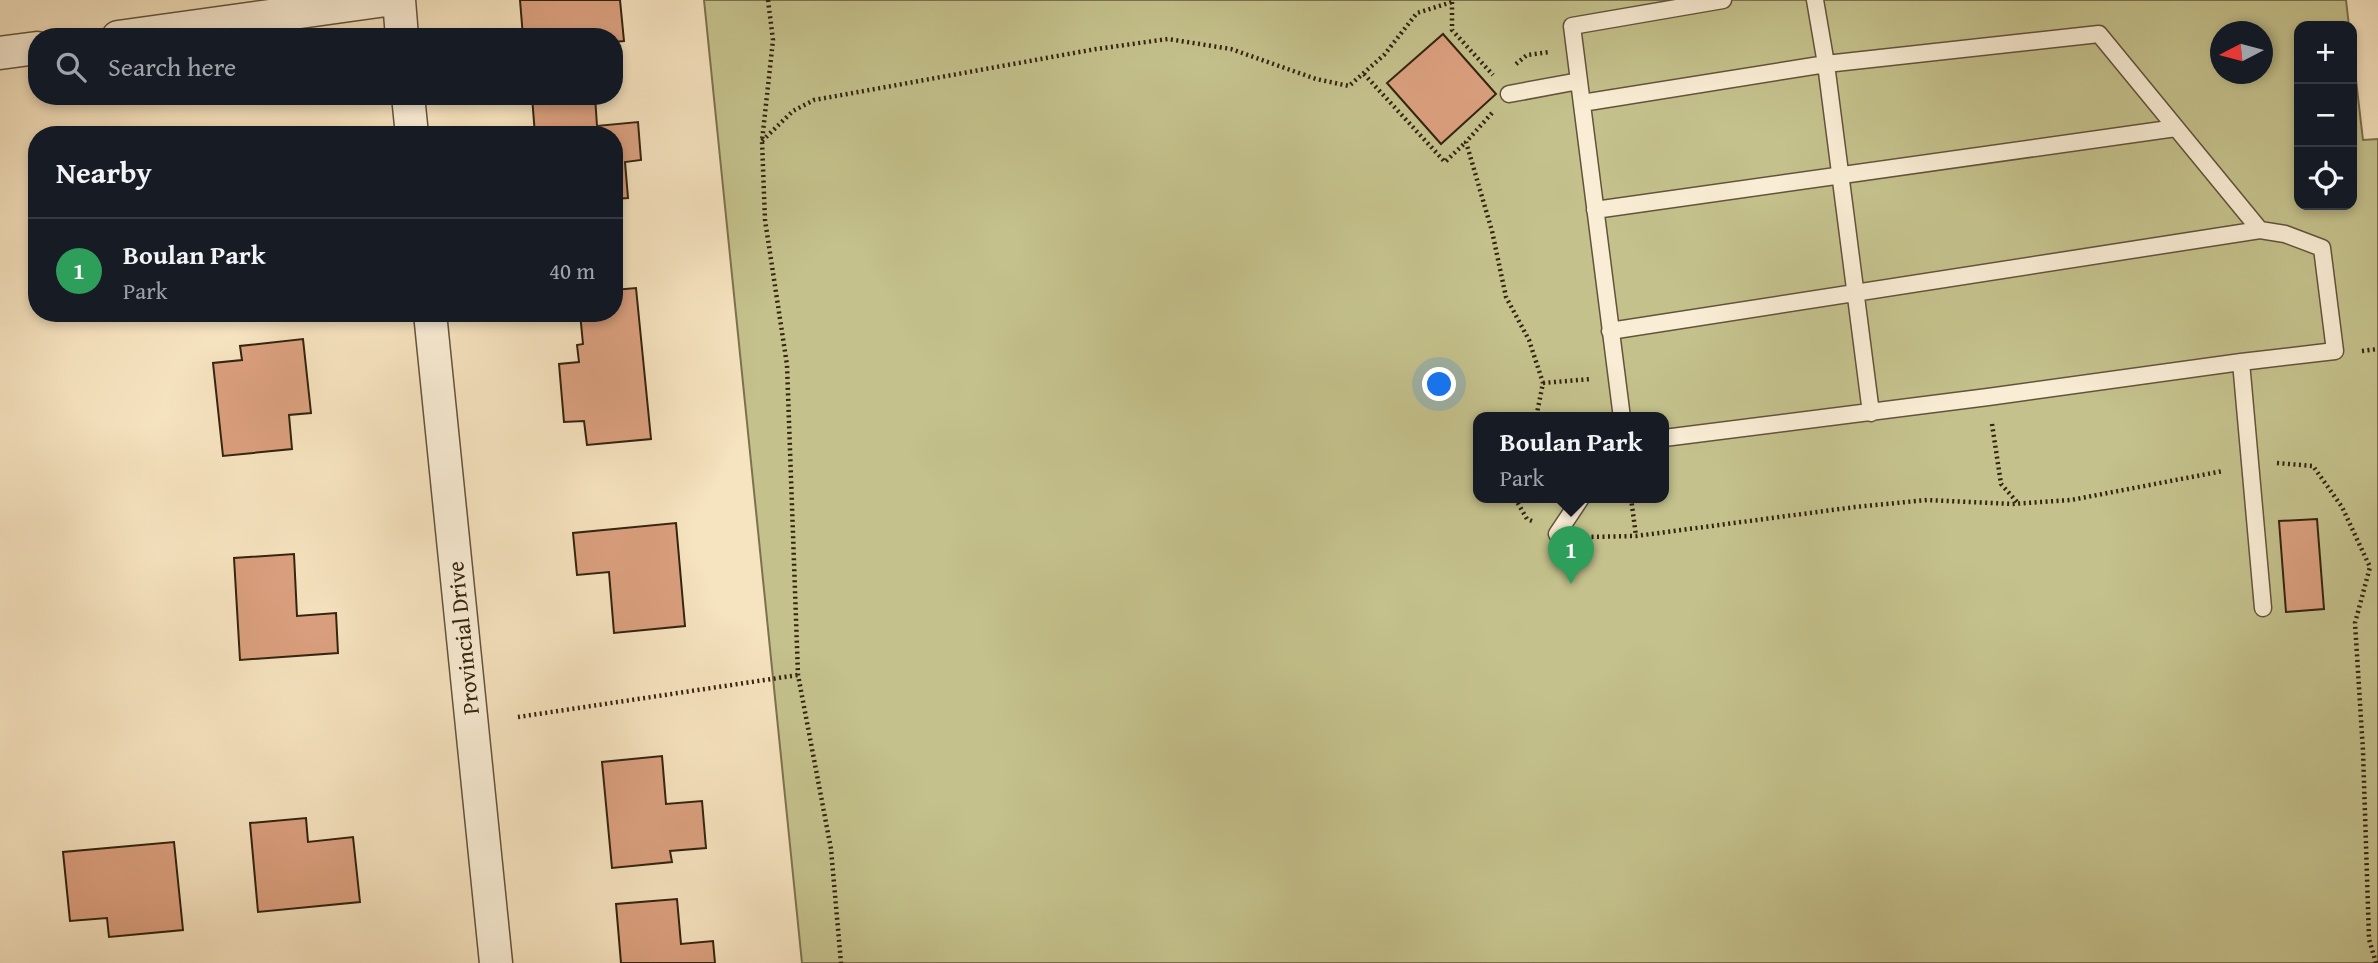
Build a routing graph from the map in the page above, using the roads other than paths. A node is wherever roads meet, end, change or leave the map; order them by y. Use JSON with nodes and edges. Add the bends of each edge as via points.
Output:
{"nodes":[{"id":1,"x":386,"y":0,"type":"edge"},
{"id":2,"x":399,"y":0,"type":"edge"},
{"id":3,"x":1723,"y":0,"type":"edge"},
{"id":4,"x":1815,"y":0,"type":"edge"},
{"id":5,"x":183,"y":28,"type":"edge"},
{"id":6,"x":401,"y":28,"type":"edge"},
{"id":7,"x":28,"y":49,"type":"edge"},
{"id":8,"x":0,"y":53,"type":"edge"},
{"id":9,"x":1826,"y":64,"type":"junction"},
{"id":10,"x":1579,"y":80,"type":"junction"},
{"id":11,"x":1509,"y":94,"type":"road end"},
{"id":12,"x":1582,"y":103,"type":"junction"},
{"id":13,"x":409,"y":105,"type":"edge"},
{"id":14,"x":411,"y":126,"type":"edge"},
{"id":15,"x":2176,"y":128,"type":"junction"},
{"id":16,"x":1841,"y":175,"type":"junction"},
{"id":17,"x":1595,"y":210,"type":"junction"},
{"id":18,"x":2260,"y":230,"type":"junction"},
{"id":19,"x":1856,"y":293,"type":"junction"},
{"id":20,"x":431,"y":322,"type":"edge"},
{"id":21,"x":1610,"y":331,"type":"junction"},
{"id":22,"x":2241,"y":362,"type":"junction"},
{"id":23,"x":1621,"y":412,"type":"edge"},
{"id":24,"x":1871,"y":412,"type":"junction"},
{"id":25,"x":1669,"y":437,"type":"edge"},
{"id":26,"x":1578,"y":503,"type":"edge"},
{"id":27,"x":1557,"y":534,"type":"road end"},
{"id":28,"x":2263,"y":608,"type":"dead end"},
{"id":29,"x":496,"y":963,"type":"edge"}],
"edges":[{"from":1,"to":5,"type":"street"},
{"from":2,"to":6,"type":"street"},
{"from":3,"to":10,"type":"lane","via":[[1572,26]]},
{"from":4,"to":9,"type":"lane"},
{"from":7,"to":8,"type":"street"},
{"from":9,"to":12,"type":"lane"},
{"from":9,"to":15,"type":"lane","via":[[2099,34]]},
{"from":9,"to":16,"type":"lane"},
{"from":10,"to":11,"type":"lane"},
{"from":10,"to":12,"type":"lane"},
{"from":12,"to":17,"type":"lane"},
{"from":13,"to":14,"type":"street"},
{"from":15,"to":16,"type":"lane"},
{"from":15,"to":18,"type":"lane"},
{"from":16,"to":17,"type":"lane"},
{"from":16,"to":19,"type":"lane"},
{"from":17,"to":21,"type":"lane"},
{"from":18,"to":19,"type":"lane"},
{"from":18,"to":22,"type":"lane","via":[[2322,248],[2335,351]]},
{"from":19,"to":21,"type":"lane"},
{"from":19,"to":24,"type":"lane"},
{"from":20,"to":29,"type":"street","name":"Provincial Drive"},
{"from":21,"to":23,"type":"lane"},
{"from":22,"to":24,"type":"lane"},
{"from":22,"to":28,"type":"lane"},
{"from":24,"to":25,"type":"lane"},
{"from":26,"to":27,"type":"lane"}]}
